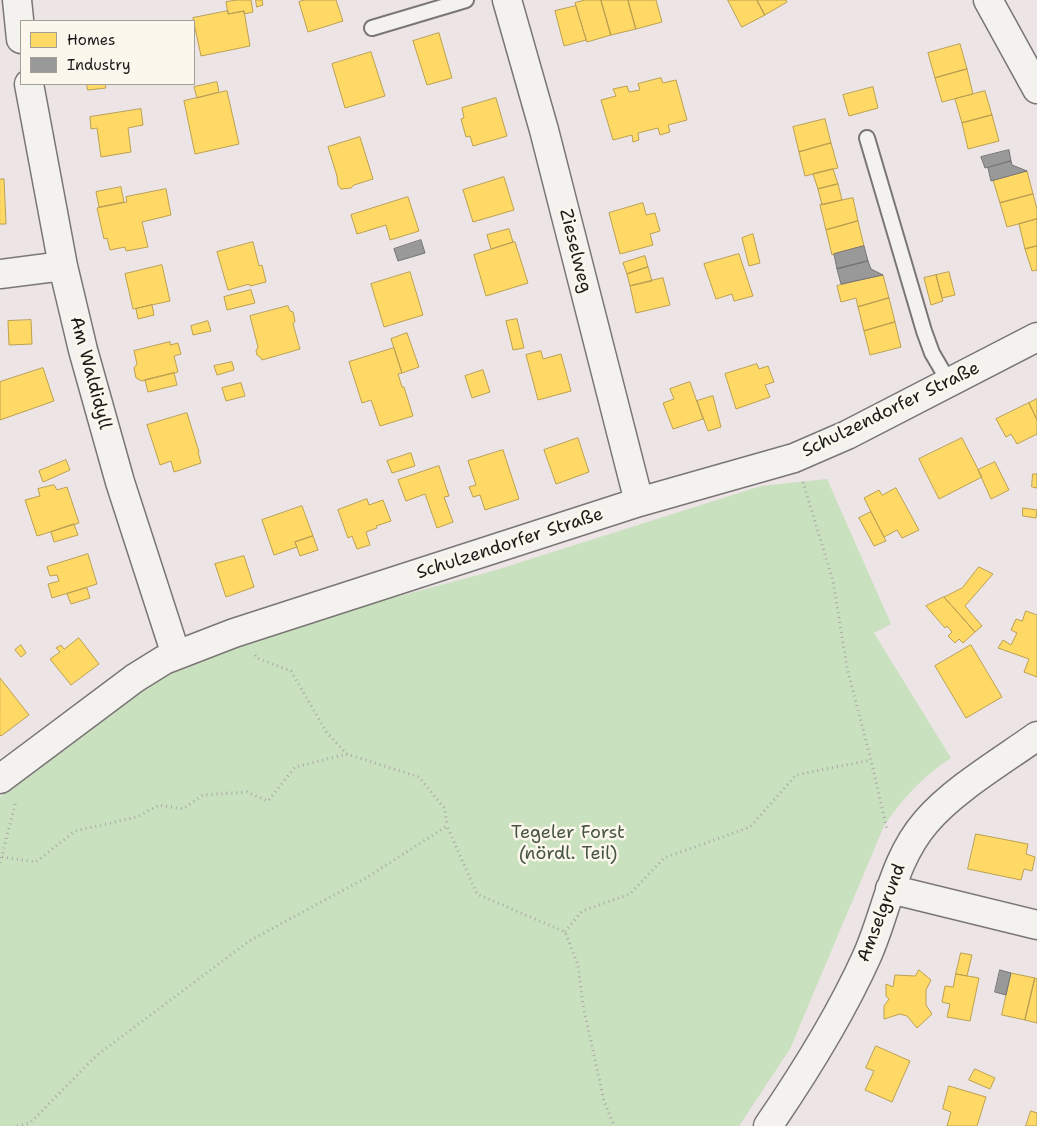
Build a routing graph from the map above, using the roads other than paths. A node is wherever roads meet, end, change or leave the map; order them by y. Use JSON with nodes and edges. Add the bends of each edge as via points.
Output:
{"nodes":[{"id":1,"x":17,"y":0,"type":"edge"},
{"id":2,"x":466,"y":0,"type":"edge"},
{"id":3,"x":507,"y":0,"type":"edge"},
{"id":4,"x":988,"y":0,"type":"edge"},
{"id":5,"x":372,"y":28,"type":"dead end"},
{"id":6,"x":20,"y":29,"type":"edge"},
{"id":7,"x":29,"y":85,"type":"edge"},
{"id":8,"x":1037,"y":89,"type":"edge"},
{"id":9,"x":867,"y":138,"type":"dead end"},
{"id":10,"x":63,"y":266,"type":"junction"},
{"id":11,"x":0,"y":274,"type":"edge"},
{"id":12,"x":1037,"y":337,"type":"edge"},
{"id":13,"x":949,"y":382,"type":"junction"},
{"id":14,"x":639,"y":502,"type":"junction"},
{"id":15,"x":176,"y":655,"type":"junction"},
{"id":16,"x":1037,"y":736,"type":"edge"},
{"id":17,"x":6,"y":774,"type":"edge"},
{"id":18,"x":890,"y":889,"type":"junction"},
{"id":19,"x":1037,"y":925,"type":"edge"},
{"id":20,"x":768,"y":1126,"type":"edge"}],
"edges":[{"from":1,"to":6,"type":"street"},
{"from":2,"to":5,"type":"lane"},
{"from":3,"to":14,"type":"street","name":"Zieselweg"},
{"from":4,"to":8,"type":"street"},
{"from":7,"to":10,"type":"street","name":"Am Waldidyll"},
{"from":9,"to":13,"type":"lane","via":[[924,332]]},
{"from":10,"to":11,"type":"street"},
{"from":10,"to":15,"type":"street","name":"Am Waldidyll","via":[[120,482]]},
{"from":12,"to":13,"type":"street","name":"Schulzendorfer Straße"},
{"from":13,"to":14,"type":"street","name":"Schulzendorfer Straße","via":[[847,435],[794,458]]},
{"from":14,"to":15,"type":"street","name":"Schulzendorfer Straße","via":[[234,633]]},
{"from":15,"to":17,"type":"street","name":"Schulzendorfer Straße","via":[[135,678]]},
{"from":16,"to":18,"type":"street","name":"Amselgrund","via":[[938,810],[918,832]]},
{"from":18,"to":19,"type":"street"},
{"from":18,"to":20,"type":"street","name":"Amselgrund","via":[[867,954],[834,1023]]}]}
